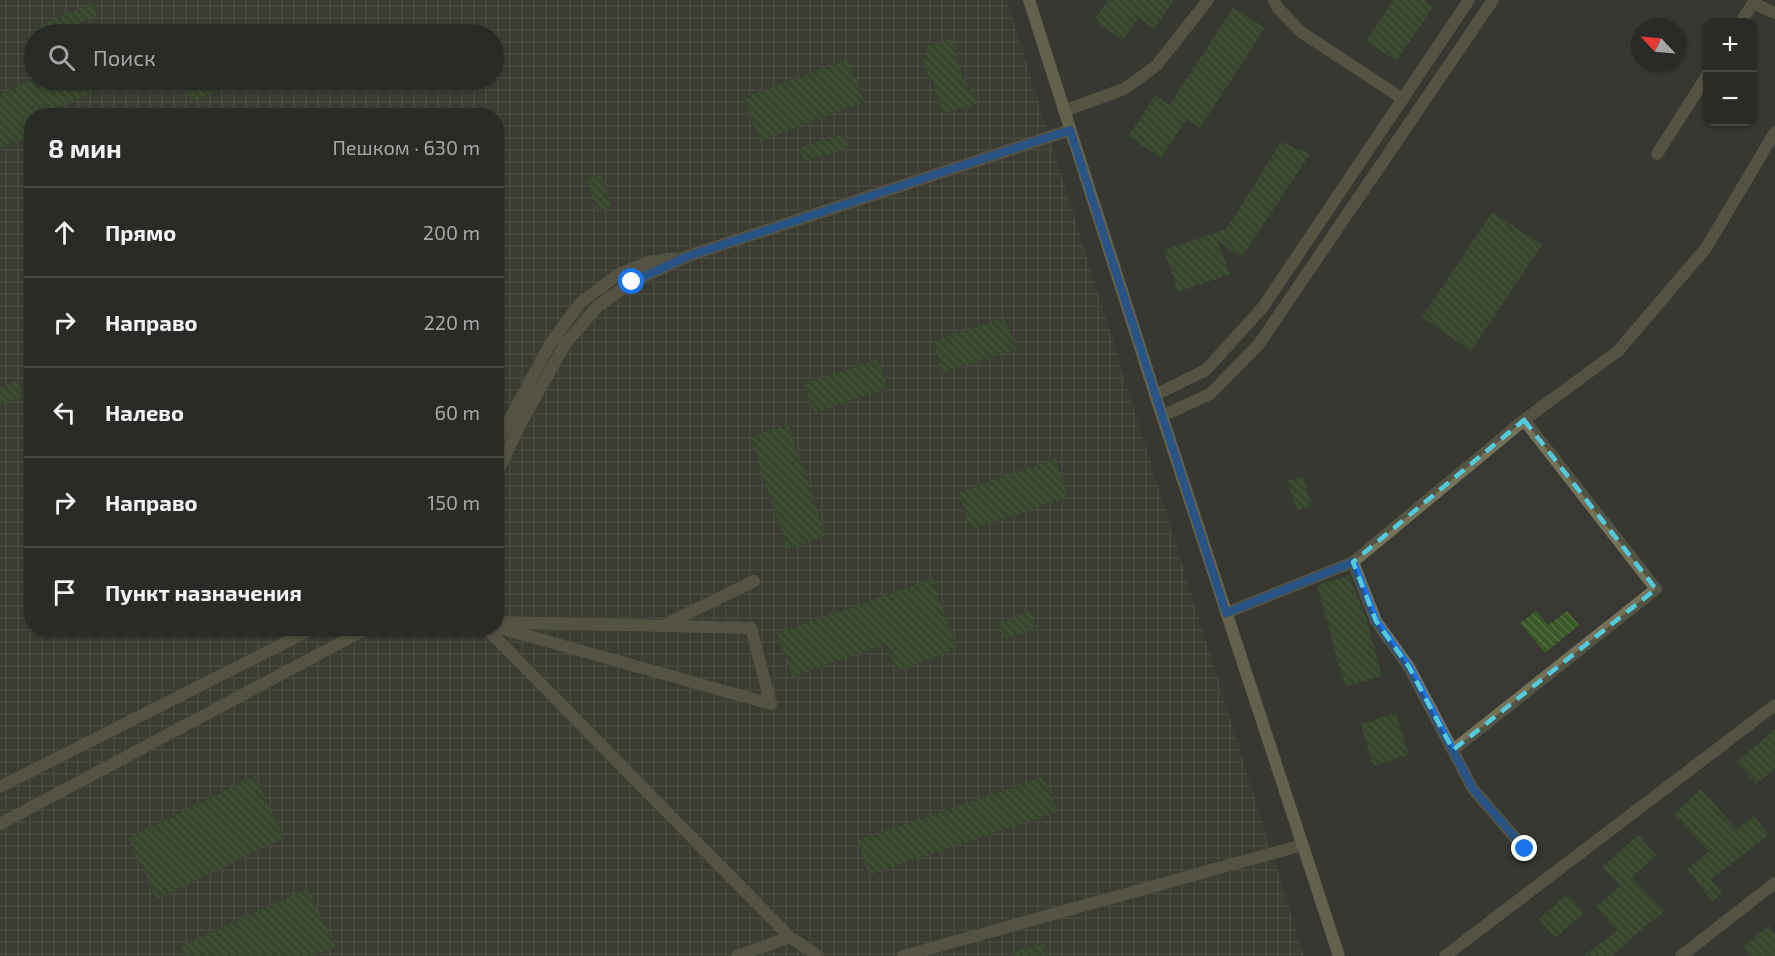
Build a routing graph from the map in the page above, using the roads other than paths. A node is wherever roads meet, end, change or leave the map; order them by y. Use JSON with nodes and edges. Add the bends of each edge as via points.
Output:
{"nodes":[{"id":1,"x":1029,"y":0,"type":"edge"},
{"id":2,"x":1208,"y":0,"type":"edge"},
{"id":3,"x":1274,"y":0,"type":"edge"},
{"id":4,"x":1469,"y":0,"type":"edge"},
{"id":5,"x":1494,"y":0,"type":"edge"},
{"id":6,"x":1775,"y":13,"type":"edge"},
{"id":7,"x":1744,"y":18,"type":"edge"},
{"id":8,"x":1703,"y":80,"type":"edge"},
{"id":9,"x":1402,"y":99,"type":"junction"},
{"id":10,"x":1064,"y":111,"type":"junction"},
{"id":11,"x":1070,"y":130,"type":"junction"},
{"id":12,"x":1775,"y":132,"type":"edge"},
{"id":13,"x":1657,"y":154,"type":"dead end"},
{"id":14,"x":688,"y":256,"type":"junction"},
{"id":15,"x":1155,"y":395,"type":"junction"},
{"id":16,"x":1162,"y":416,"type":"junction"},
{"id":17,"x":1524,"y":420,"type":"junction"},
{"id":18,"x":504,"y":430,"type":"edge"},
{"id":19,"x":504,"y":458,"type":"edge"},
{"id":20,"x":1353,"y":562,"type":"junction"},
{"id":21,"x":754,"y":581,"type":"dead end"},
{"id":22,"x":1226,"y":613,"type":"junction"},
{"id":23,"x":504,"y":624,"type":"edge"},
{"id":24,"x":504,"y":626,"type":"edge"},
{"id":25,"x":662,"y":626,"type":"junction"},
{"id":26,"x":298,"y":636,"type":"edge"},
{"id":27,"x":353,"y":636,"type":"edge"},
{"id":28,"x":494,"y":636,"type":"edge"},
{"id":29,"x":1775,"y":705,"type":"edge"},
{"id":30,"x":1453,"y":750,"type":"junction"},
{"id":31,"x":0,"y":787,"type":"edge"},
{"id":32,"x":0,"y":824,"type":"edge"},
{"id":33,"x":1302,"y":845,"type":"junction"},
{"id":34,"x":1525,"y":849,"type":"dead end"},
{"id":35,"x":1775,"y":883,"type":"edge"},
{"id":36,"x":790,"y":937,"type":"junction"},
{"id":37,"x":737,"y":956,"type":"edge"},
{"id":38,"x":818,"y":956,"type":"edge"},
{"id":39,"x":903,"y":956,"type":"edge"},
{"id":40,"x":1339,"y":956,"type":"edge"},
{"id":41,"x":1445,"y":956,"type":"edge"},
{"id":42,"x":1681,"y":956,"type":"edge"}],
"edges":[{"from":1,"to":10,"type":"main road"},
{"from":2,"to":10,"type":"street","via":[[1156,66],[1124,88]]},
{"from":3,"to":9,"type":"street","via":[[1300,32]]},
{"from":4,"to":9,"type":"street"},
{"from":5,"to":16,"type":"street","via":[[1259,344],[1210,394]]},
{"from":6,"to":7,"type":"street","via":[[1753,3]]},
{"from":8,"to":13,"type":"street"},
{"from":9,"to":15,"type":"street","via":[[1263,307],[1206,370]]},
{"from":10,"to":11,"type":"main road"},
{"from":11,"to":14,"type":"street"},
{"from":11,"to":15,"type":"main road"},
{"from":12,"to":17,"type":"street","via":[[1706,248],[1618,351]]},
{"from":14,"to":18,"type":"street","via":[[648,262],[619,273],[580,302],[550,344]]},
{"from":14,"to":19,"type":"street","via":[[632,282],[598,306],[566,344]]},
{"from":15,"to":16,"type":"main road"},
{"from":16,"to":22,"type":"main road"},
{"from":17,"to":20,"type":"street"},
{"from":17,"to":30,"type":"street","via":[[1656,589]]},
{"from":20,"to":22,"type":"street"},
{"from":20,"to":30,"type":"street","via":[[1376,621],[1409,667]]},
{"from":21,"to":25,"type":"street"},
{"from":22,"to":33,"type":"main road"},
{"from":23,"to":25,"type":"street"},
{"from":24,"to":25,"type":"street","via":[[771,704],[751,628]]},
{"from":26,"to":31,"type":"street"},
{"from":27,"to":32,"type":"street"},
{"from":28,"to":36,"type":"street"},
{"from":29,"to":41,"type":"street"},
{"from":30,"to":34,"type":"street","via":[[1473,789]]},
{"from":33,"to":39,"type":"street"},
{"from":33,"to":40,"type":"main road"},
{"from":35,"to":42,"type":"street"},
{"from":36,"to":37,"type":"street"},
{"from":36,"to":38,"type":"street"}]}
